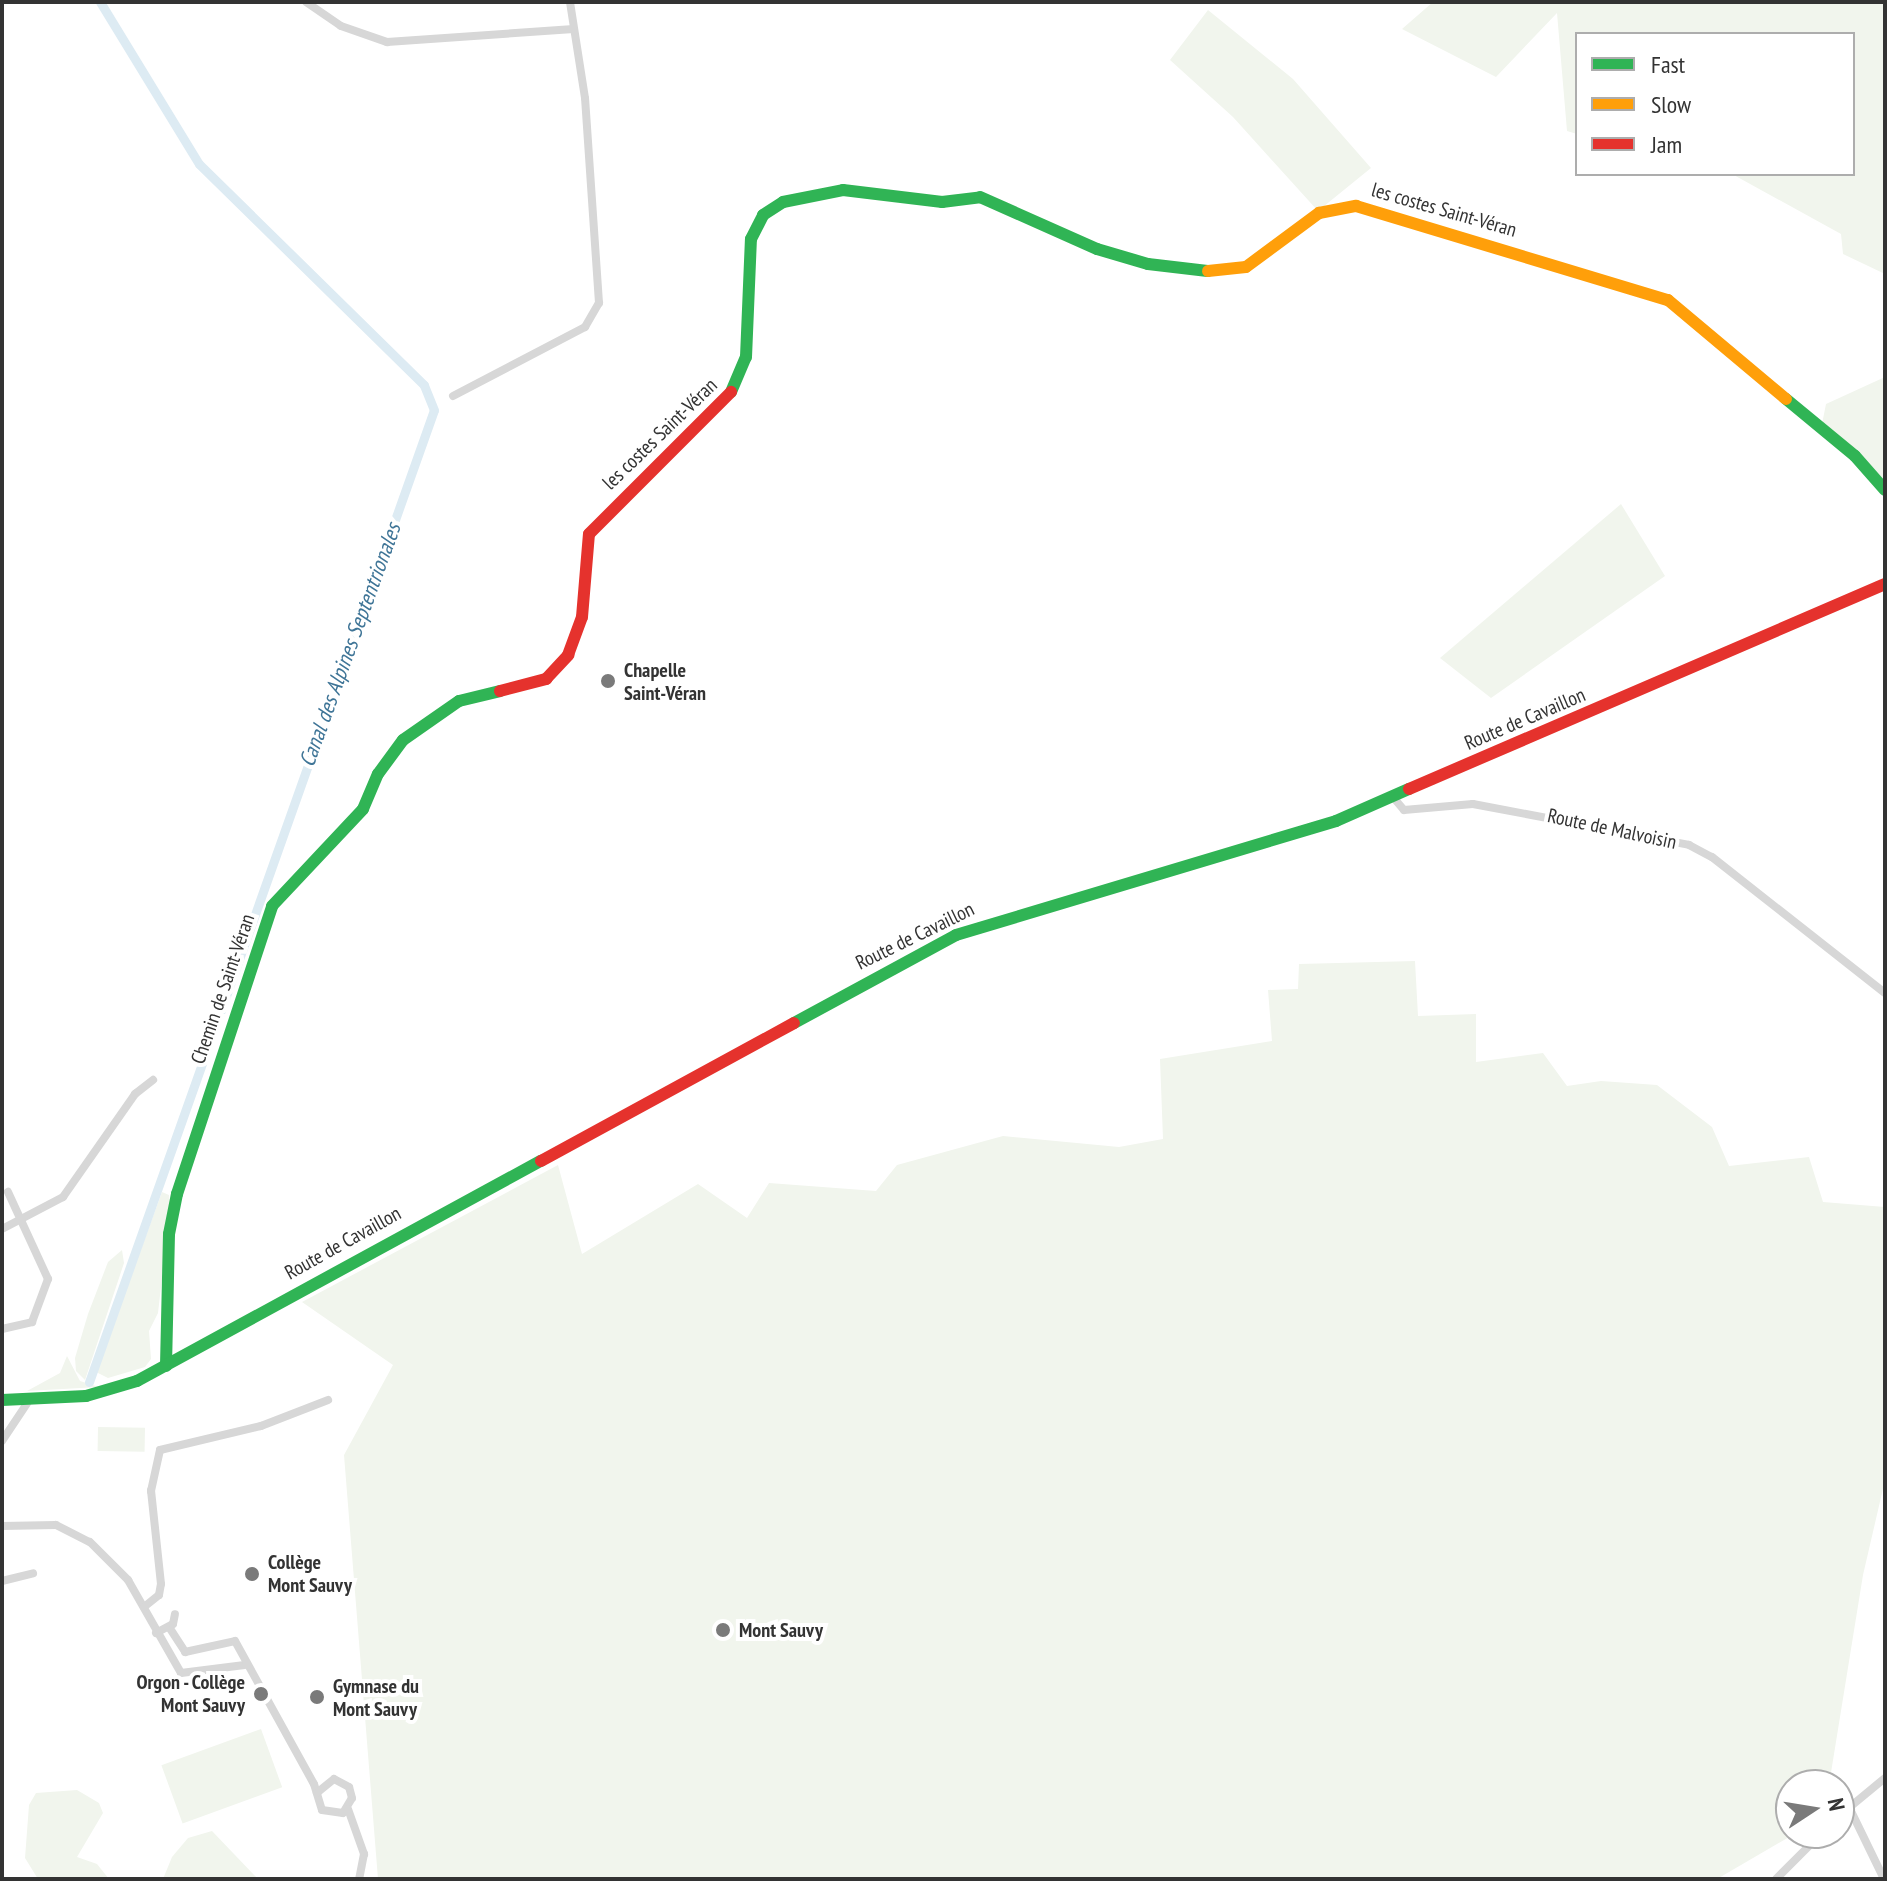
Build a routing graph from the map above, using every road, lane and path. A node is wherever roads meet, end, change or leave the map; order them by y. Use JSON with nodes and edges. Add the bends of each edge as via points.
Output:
{"nodes":[{"id":1,"x":306,"y":2,"type":"edge"},
{"id":2,"x":570,"y":2,"type":"edge"},
{"id":3,"x":574,"y":29,"type":"junction"},
{"id":4,"x":453,"y":396,"type":"dead end"},
{"id":5,"x":1885,"y":490,"type":"edge"},
{"id":6,"x":589,"y":534,"type":"joint"},
{"id":7,"x":1885,"y":584,"type":"edge"},
{"id":8,"x":1393,"y":797,"type":"junction"},
{"id":9,"x":1885,"y":993,"type":"edge"},
{"id":10,"x":153,"y":1080,"type":"dead end"},
{"id":11,"x":8,"y":1192,"type":"dead end"},
{"id":12,"x":20,"y":1222,"type":"junction"},
{"id":13,"x":2,"y":1229,"type":"edge"},
{"id":14,"x":2,"y":1329,"type":"edge"},
{"id":15,"x":166,"y":1366,"type":"junction"},
{"id":16,"x":30,"y":1399,"type":"junction"},
{"id":17,"x":2,"y":1400,"type":"edge"},
{"id":18,"x":328,"y":1400,"type":"dead end"},
{"id":19,"x":2,"y":1441,"type":"edge"},
{"id":20,"x":2,"y":1526,"type":"edge"},
{"id":21,"x":33,"y":1573,"type":"dead end"},
{"id":22,"x":2,"y":1581,"type":"edge"},
{"id":23,"x":144,"y":1607,"type":"junction"},
{"id":24,"x":175,"y":1614,"type":"dead end"},
{"id":25,"x":169,"y":1627,"type":"junction"},
{"id":26,"x":156,"y":1633,"type":"junction"},
{"id":27,"x":244,"y":1665,"type":"junction"},
{"id":28,"x":308,"y":1775,"type":"junction"},
{"id":29,"x":1885,"y":1778,"type":"edge"},
{"id":30,"x":323,"y":1783,"type":"junction"},
{"id":31,"x":317,"y":1793,"type":"junction"},
{"id":32,"x":1855,"y":1802,"type":"edge"},
{"id":33,"x":348,"y":1809,"type":"junction"},
{"id":34,"x":1855,"y":1819,"type":"edge"},
{"id":35,"x":1806,"y":1849,"type":"edge"},
{"id":36,"x":359,"y":1879,"type":"edge"},
{"id":37,"x":1776,"y":1879,"type":"edge"},
{"id":38,"x":1884,"y":1879,"type":"edge"}],
"edges":[{"from":1,"to":3,"type":"street","via":[[341,26],[387,42]]},
{"from":2,"to":3,"type":"street"},
{"from":3,"to":4,"type":"street","via":[[585,98],[599,303],[585,327]]},
{"from":5,"to":6,"type":"street","name":"les costes Saint-Véran","via":[[1855,456],[1668,300],[1392,214],[1356,206],[1319,213],[1246,267],[1225,273],[1148,264],[1097,249],[980,197],[942,202],[843,190],[783,202],[763,215],[751,239],[746,357],[738,385]]},
{"from":6,"to":15,"type":"street","name":"Chemin de Saint-Véran","via":[[582,617],[558,668],[531,684],[459,701],[403,740],[378,774],[363,809],[272,906],[177,1194],[169,1234]]},
{"from":7,"to":8,"type":"street","name":"Route de Cavaillon"},
{"from":8,"to":9,"type":"street","name":"Route de Malvoisin","via":[[1404,810],[1473,804],[1689,845],[1712,857]]},
{"from":8,"to":15,"type":"street","name":"Route de Cavaillon","via":[[1289,837],[956,935]]},
{"from":10,"to":12,"type":"street","via":[[135,1094],[63,1197]]},
{"from":11,"to":12,"type":"street"},
{"from":12,"to":13,"type":"street"},
{"from":12,"to":14,"type":"street","via":[[44,1268],[47,1286],[32,1322]]},
{"from":15,"to":16,"type":"street","name":"Route de Cavaillon","via":[[104,1393]]},
{"from":16,"to":17,"type":"street","name":"Route de Cavaillon"},
{"from":16,"to":19,"type":"street"},
{"from":18,"to":23,"type":"street","via":[[261,1426],[160,1450],[151,1491],[161,1584],[159,1595]]},
{"from":20,"to":23,"type":"street","via":[[56,1525],[90,1542],[128,1580]]},
{"from":21,"to":22,"type":"street"},
{"from":23,"to":26,"type":"street"},
{"from":24,"to":25,"type":"street"},
{"from":25,"to":26,"type":"street"},
{"from":25,"to":27,"type":"street","via":[[185,1652],[235,1641]]},
{"from":26,"to":27,"type":"street","via":[[181,1673]]},
{"from":27,"to":28,"type":"street"},
{"from":28,"to":30,"type":"street"},
{"from":28,"to":31,"type":"street"},
{"from":29,"to":32,"type":"street"},
{"from":30,"to":31,"type":"street"},
{"from":30,"to":33,"type":"street","via":[[334,1779],[349,1787]]},
{"from":31,"to":33,"type":"street","via":[[326,1813]]},
{"from":33,"to":36,"type":"street","via":[[364,1854]]},
{"from":34,"to":38,"type":"street"},
{"from":35,"to":37,"type":"street"}]}
